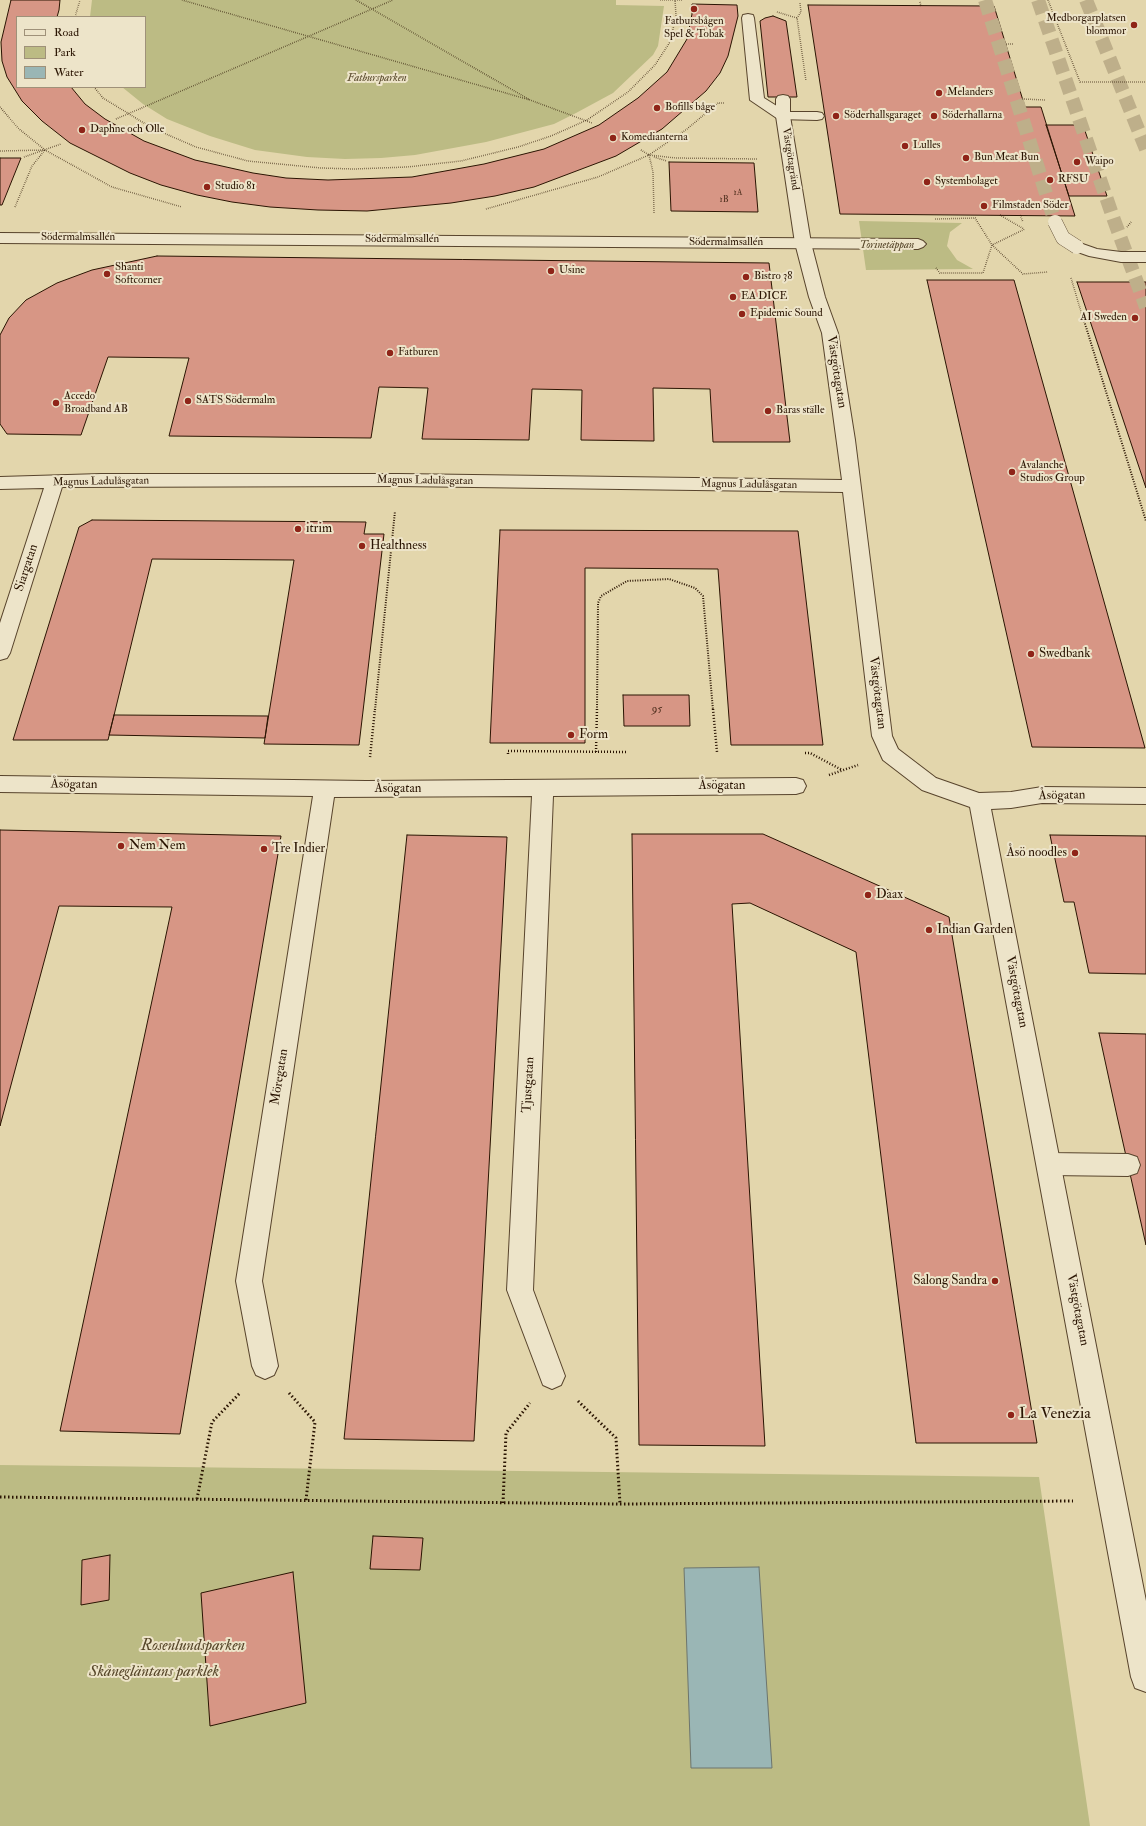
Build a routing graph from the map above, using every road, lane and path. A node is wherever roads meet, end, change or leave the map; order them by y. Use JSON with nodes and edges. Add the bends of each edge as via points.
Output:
{"nodes":[{"id":1,"x":80,"y":0,"type":"edge"},
{"id":2,"x":182,"y":0,"type":"edge"},
{"id":3,"x":356,"y":0,"type":"edge"},
{"id":4,"x":393,"y":0,"type":"edge"},
{"id":5,"x":659,"y":0,"type":"edge"},
{"id":6,"x":675,"y":0,"type":"edge"},
{"id":7,"x":682,"y":0,"type":"edge"},
{"id":8,"x":1048,"y":0,"type":"edge"},
{"id":9,"x":920,"y":2,"type":"dead end"},
{"id":10,"x":800,"y":3,"type":"dead end"},
{"id":11,"x":921,"y":6,"type":"dead end"},
{"id":12,"x":373,"y":9,"type":"junction"},
{"id":13,"x":75,"y":16,"type":"edge"},
{"id":14,"x":748,"y":18,"type":"dead end"},
{"id":15,"x":310,"y":36,"type":"junction"},
{"id":16,"x":1006,"y":44,"type":"dead end"},
{"id":17,"x":1013,"y":44,"type":"dead end"},
{"id":18,"x":1146,"y":82,"type":"edge"},
{"id":19,"x":95,"y":88,"type":"edge"},
{"id":20,"x":783,"y":99,"type":"dead end"},
{"id":21,"x":1022,"y":99,"type":"dead end"},
{"id":22,"x":530,"y":100,"type":"junction"},
{"id":23,"x":757,"y":100,"type":"junction"},
{"id":24,"x":1045,"y":100,"type":"dead end"},
{"id":25,"x":0,"y":107,"type":"edge"},
{"id":26,"x":129,"y":114,"type":"junction"},
{"id":27,"x":783,"y":116,"type":"junction"},
{"id":28,"x":817,"y":116,"type":"dead end"},
{"id":29,"x":116,"y":119,"type":"dead end"},
{"id":30,"x":587,"y":120,"type":"junction"},
{"id":31,"x":592,"y":123,"type":"dead end"},
{"id":32,"x":61,"y":144,"type":"dead end"},
{"id":33,"x":45,"y":150,"type":"junction"},
{"id":34,"x":641,"y":150,"type":"dead end"},
{"id":35,"x":0,"y":151,"type":"edge"},
{"id":36,"x":649,"y":155,"type":"junction"},
{"id":37,"x":24,"y":157,"type":"dead end"},
{"id":38,"x":790,"y":160,"type":"junction"},
{"id":39,"x":667,"y":161,"type":"dead end"},
{"id":40,"x":189,"y":210,"type":"dead end"},
{"id":41,"x":480,"y":210,"type":"dead end"},
{"id":42,"x":1020,"y":215,"type":"dead end"},
{"id":43,"x":931,"y":219,"type":"dead end"},
{"id":44,"x":1055,"y":222,"type":"tunnel mouth"},
{"id":45,"x":7,"y":238,"type":"edge"},
{"id":46,"x":655,"y":242,"type":"junction"},
{"id":47,"x":803,"y":243,"type":"junction"},
{"id":48,"x":918,"y":244,"type":"dead end"},
{"id":49,"x":992,"y":245,"type":"junction"},
{"id":50,"x":1146,"y":257,"type":"edge"},
{"id":51,"x":1048,"y":272,"type":"dead end"},
{"id":52,"x":940,"y":273,"type":"dead end"},
{"id":53,"x":1070,"y":275,"type":"dead end"},
{"id":54,"x":399,"y":480,"type":"junction"},
{"id":55,"x":0,"y":483,"type":"edge"},
{"id":56,"x":54,"y":483,"type":"junction"},
{"id":57,"x":850,"y":486,"type":"junction"},
{"id":58,"x":1146,"y":521,"type":"edge"},
{"id":59,"x":0,"y":653,"type":"edge"},
{"id":60,"x":596,"y":752,"type":"dead end"},
{"id":61,"x":718,"y":752,"type":"dead end"},
{"id":62,"x":890,"y":754,"type":"junction"},
{"id":63,"x":0,"y":784,"type":"edge"},
{"id":64,"x":796,"y":786,"type":"joint"},
{"id":65,"x":325,"y":788,"type":"junction"},
{"id":66,"x":543,"y":788,"type":"junction"},
{"id":67,"x":366,"y":789,"type":"junction"},
{"id":68,"x":1146,"y":796,"type":"edge"},
{"id":69,"x":979,"y":801,"type":"junction"},
{"id":70,"x":1049,"y":1164,"type":"junction"},
{"id":71,"x":1128,"y":1165,"type":"dead end"},
{"id":72,"x":265,"y":1366,"type":"junction"},
{"id":73,"x":552,"y":1376,"type":"junction"},
{"id":74,"x":0,"y":1497,"type":"edge"},
{"id":75,"x":197,"y":1499,"type":"junction"},
{"id":76,"x":306,"y":1500,"type":"junction"},
{"id":77,"x":1113,"y":1500,"type":"junction"},
{"id":78,"x":503,"y":1503,"type":"junction"},
{"id":79,"x":620,"y":1504,"type":"junction"},
{"id":80,"x":1146,"y":1677,"type":"edge"}],
"edges":[{"from":1,"to":13,"type":"path"},
{"from":2,"to":15,"type":"path"},
{"from":3,"to":12,"type":"path"},
{"from":4,"to":12,"type":"path"},
{"from":5,"to":6,"type":"path"},
{"from":6,"to":7,"type":"path"},
{"from":6,"to":30,"type":"path","via":[[674,30],[670,42],[655,65],[628,92]]},
{"from":8,"to":18,"type":"path","via":[[1080,82]]},
{"from":9,"to":11,"type":"path"},
{"from":10,"to":27,"type":"path","via":[[801,12],[797,18],[809,101]]},
{"from":12,"to":15,"type":"path"},
{"from":12,"to":22,"type":"path"},
{"from":14,"to":23,"type":"street"},
{"from":15,"to":22,"type":"path"},
{"from":15,"to":26,"type":"path"},
{"from":16,"to":17,"type":"path"},
{"from":19,"to":26,"type":"path","via":[[103,98]]},
{"from":20,"to":27,"type":"street"},
{"from":21,"to":24,"type":"path"},
{"from":22,"to":30,"type":"path"},
{"from":23,"to":27,"type":"street","name":"Västgötagränd"},
{"from":23,"to":36,"type":"path","via":[[718,103],[687,129]]},
{"from":25,"to":33,"type":"path","via":[[18,128]]},
{"from":26,"to":29,"type":"path"},
{"from":26,"to":30,"type":"path","via":[[152,128],[218,154],[248,161],[285,165],[354,168],[407,167],[461,161],[518,147]]},
{"from":27,"to":28,"type":"street"},
{"from":27,"to":38,"type":"street","name":"Västgötagränd"},
{"from":30,"to":31,"type":"path"},
{"from":32,"to":33,"type":"path"},
{"from":33,"to":35,"type":"path"},
{"from":33,"to":37,"type":"path"},
{"from":33,"to":40,"type":"path","via":[[112,187]]},
{"from":33,"to":45,"type":"path","via":[[32,166],[12,215]]},
{"from":34,"to":36,"type":"path"},
{"from":36,"to":38,"type":"path","via":[[676,158]]},
{"from":36,"to":39,"type":"path"},
{"from":36,"to":41,"type":"path","via":[[598,177]]},
{"from":36,"to":46,"type":"path","via":[[653,172]]},
{"from":38,"to":47,"type":"street","name":"Västgötagränd"},
{"from":42,"to":49,"type":"path","via":[[1026,229]]},
{"from":43,"to":49,"type":"path","via":[[975,218]]},
{"from":44,"to":50,"type":"street","bridge":true,"via":[[1063,238],[1077,247],[1094,253],[1121,257]]},
{"from":45,"to":46,"type":"street","name":"Södermalmsallén"},
{"from":46,"to":47,"type":"street","name":"Södermalmsallén"},
{"from":47,"to":48,"type":"street","name":"Södermalmsallén"},
{"from":47,"to":57,"type":"street","name":"Västgötagatan","via":[[817,298],[830,333]]},
{"from":49,"to":51,"type":"path","via":[[1023,274]]},
{"from":49,"to":52,"type":"path","via":[[983,273]]},
{"from":53,"to":58,"type":"path"},
{"from":54,"to":56,"type":"street","name":"Magnus Ladulåsgatan","via":[[101,480]]},
{"from":54,"to":57,"type":"street","name":"Magnus Ladulåsgatan"},
{"from":54,"to":67,"type":"path"},
{"from":55,"to":56,"type":"street","name":"Magnus Ladulåsgatan"},
{"from":56,"to":59,"type":"street","name":"Siargatan"},
{"from":57,"to":62,"type":"street","name":"Västgötagatan","via":[[882,736]]},
{"from":60,"to":61,"type":"path","via":[[598,603],[601,596],[627,580],[669,579],[695,588],[703,596]]},
{"from":62,"to":64,"type":"path"},
{"from":62,"to":69,"type":"street","name":"Västgötagatan","via":[[929,784]]},
{"from":63,"to":65,"type":"street","name":"Åsögatan"},
{"from":64,"to":66,"type":"street","name":"Åsögatan"},
{"from":65,"to":67,"type":"street","name":"Åsögatan"},
{"from":65,"to":72,"type":"street","name":"Möregatan","via":[[249,1281]]},
{"from":66,"to":67,"type":"street","name":"Åsögatan"},
{"from":66,"to":73,"type":"street","name":"Tjustgatan","via":[[520,1290]]},
{"from":68,"to":69,"type":"street","name":"Åsögatan","via":[[1042,795],[1011,800]]},
{"from":69,"to":70,"type":"street","name":"Västgötagatan"},
{"from":70,"to":71,"type":"street"},
{"from":70,"to":77,"type":"street","name":"Västgötagatan"},
{"from":72,"to":75,"type":"path","via":[[212,1422]]},
{"from":72,"to":76,"type":"path","via":[[315,1422]]},
{"from":73,"to":78,"type":"path","via":[[506,1433]]},
{"from":73,"to":79,"type":"path","via":[[616,1438]]},
{"from":74,"to":75,"type":"path"},
{"from":75,"to":76,"type":"path"},
{"from":76,"to":78,"type":"path"},
{"from":77,"to":79,"type":"path"},
{"from":77,"to":80,"type":"street","name":"Västgötagatan"},
{"from":78,"to":79,"type":"path"}]}
